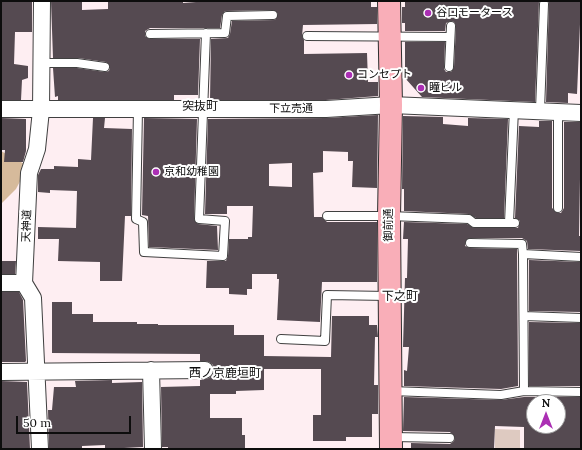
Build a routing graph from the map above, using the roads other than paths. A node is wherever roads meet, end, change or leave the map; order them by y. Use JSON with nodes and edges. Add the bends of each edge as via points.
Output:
{"nodes":[{"id":1,"x":42,"y":1,"type":"edge"},
{"id":2,"x":389,"y":1,"type":"edge"},
{"id":3,"x":544,"y":4,"type":"dead end"},
{"id":4,"x":273,"y":15,"type":"dead end"},
{"id":5,"x":451,"y":26,"type":"dead end"},
{"id":6,"x":206,"y":33,"type":"junction"},
{"id":7,"x":150,"y":34,"type":"dead end"},
{"id":8,"x":307,"y":36,"type":"dead end"},
{"id":9,"x":390,"y":36,"type":"junction"},
{"id":10,"x":450,"y":37,"type":"junction"},
{"id":11,"x":42,"y":63,"type":"junction"},
{"id":12,"x":105,"y":67,"type":"dead end"},
{"id":13,"x":449,"y":67,"type":"dead end"},
{"id":14,"x":391,"y":105,"type":"junction"},
{"id":15,"x":1,"y":109,"type":"edge"},
{"id":16,"x":138,"y":109,"type":"junction"},
{"id":17,"x":514,"y":109,"type":"junction"},
{"id":18,"x":41,"y":110,"type":"junction"},
{"id":19,"x":203,"y":110,"type":"junction"},
{"id":20,"x":540,"y":110,"type":"junction"},
{"id":21,"x":558,"y":111,"type":"junction"},
{"id":22,"x":581,"y":113,"type":"edge"},
{"id":23,"x":558,"y":208,"type":"dead end"},
{"id":24,"x":327,"y":216,"type":"dead end"},
{"id":25,"x":389,"y":216,"type":"junction"},
{"id":26,"x":470,"y":243,"type":"dead end"},
{"id":27,"x":523,"y":254,"type":"junction"},
{"id":28,"x":581,"y":257,"type":"edge"},
{"id":29,"x":1,"y":283,"type":"edge"},
{"id":30,"x":24,"y":283,"type":"junction"},
{"id":31,"x":389,"y":296,"type":"junction"},
{"id":32,"x":524,"y":316,"type":"junction"},
{"id":33,"x":581,"y":318,"type":"edge"},
{"id":34,"x":281,"y":339,"type":"dead end"},
{"id":35,"x":151,"y":370,"type":"junction"},
{"id":36,"x":205,"y":370,"type":"dead end"},
{"id":37,"x":38,"y":371,"type":"junction"},
{"id":38,"x":1,"y":372,"type":"edge"},
{"id":39,"x":390,"y":391,"type":"junction"},
{"id":40,"x":524,"y":391,"type":"junction"},
{"id":41,"x":581,"y":392,"type":"edge"},
{"id":42,"x":450,"y":438,"type":"dead end"},
{"id":43,"x":391,"y":443,"type":"edge"},
{"id":44,"x":40,"y":449,"type":"edge"},
{"id":45,"x":152,"y":449,"type":"edge"}],
"edges":[{"from":1,"to":11,"type":"street","name":"天神道"},
{"from":2,"to":9,"type":"street","name":"御前通"},
{"from":3,"to":20,"type":"lane"},
{"from":4,"to":6,"type":"lane","via":[[227,16],[225,33]]},
{"from":5,"to":10,"type":"lane"},
{"from":6,"to":7,"type":"lane"},
{"from":6,"to":19,"type":"lane"},
{"from":8,"to":9,"type":"lane"},
{"from":9,"to":10,"type":"lane"},
{"from":9,"to":14,"type":"street","name":"御前通"},
{"from":10,"to":13,"type":"lane"},
{"from":11,"to":12,"type":"lane","via":[[77,63]]},
{"from":11,"to":18,"type":"street","name":"天神道"},
{"from":14,"to":17,"type":"street","name":"下立売通"},
{"from":14,"to":19,"type":"street","name":"下立売通","via":[[326,109]]},
{"from":14,"to":25,"type":"street","name":"御前通"},
{"from":15,"to":18,"type":"street","name":"下立売通"},
{"from":16,"to":18,"type":"street","name":"下立売通"},
{"from":16,"to":19,"type":"street","name":"下立売通"},
{"from":16,"to":19,"type":"lane","via":[[136,219],[143,222],[144,252],[223,256],[225,221],[199,219]]},
{"from":17,"to":20,"type":"street","name":"下立売通"},
{"from":17,"to":25,"type":"lane","via":[[512,223]]},
{"from":18,"to":30,"type":"street","name":"天神道","via":[[37,149],[29,173]]},
{"from":20,"to":21,"type":"street","name":"下立売通"},
{"from":21,"to":22,"type":"street","name":"下立売通"},
{"from":21,"to":23,"type":"lane"},
{"from":24,"to":25,"type":"lane"},
{"from":25,"to":31,"type":"street","name":"御前通"},
{"from":26,"to":27,"type":"lane","via":[[522,244]]},
{"from":27,"to":28,"type":"lane"},
{"from":27,"to":32,"type":"lane"},
{"from":29,"to":30,"type":"street"},
{"from":30,"to":37,"type":"street","via":[[33,298]]},
{"from":31,"to":34,"type":"lane","via":[[327,295],[325,341]]},
{"from":31,"to":39,"type":"street","name":"御前通"},
{"from":32,"to":33,"type":"lane"},
{"from":32,"to":40,"type":"lane"},
{"from":35,"to":36,"type":"street"},
{"from":35,"to":37,"type":"street"},
{"from":35,"to":45,"type":"street"},
{"from":37,"to":38,"type":"street"},
{"from":37,"to":44,"type":"street"},
{"from":39,"to":40,"type":"lane","via":[[501,395]]},
{"from":39,"to":43,"type":"street","name":"御前通"},
{"from":40,"to":41,"type":"lane"},
{"from":42,"to":43,"type":"lane"}]}
